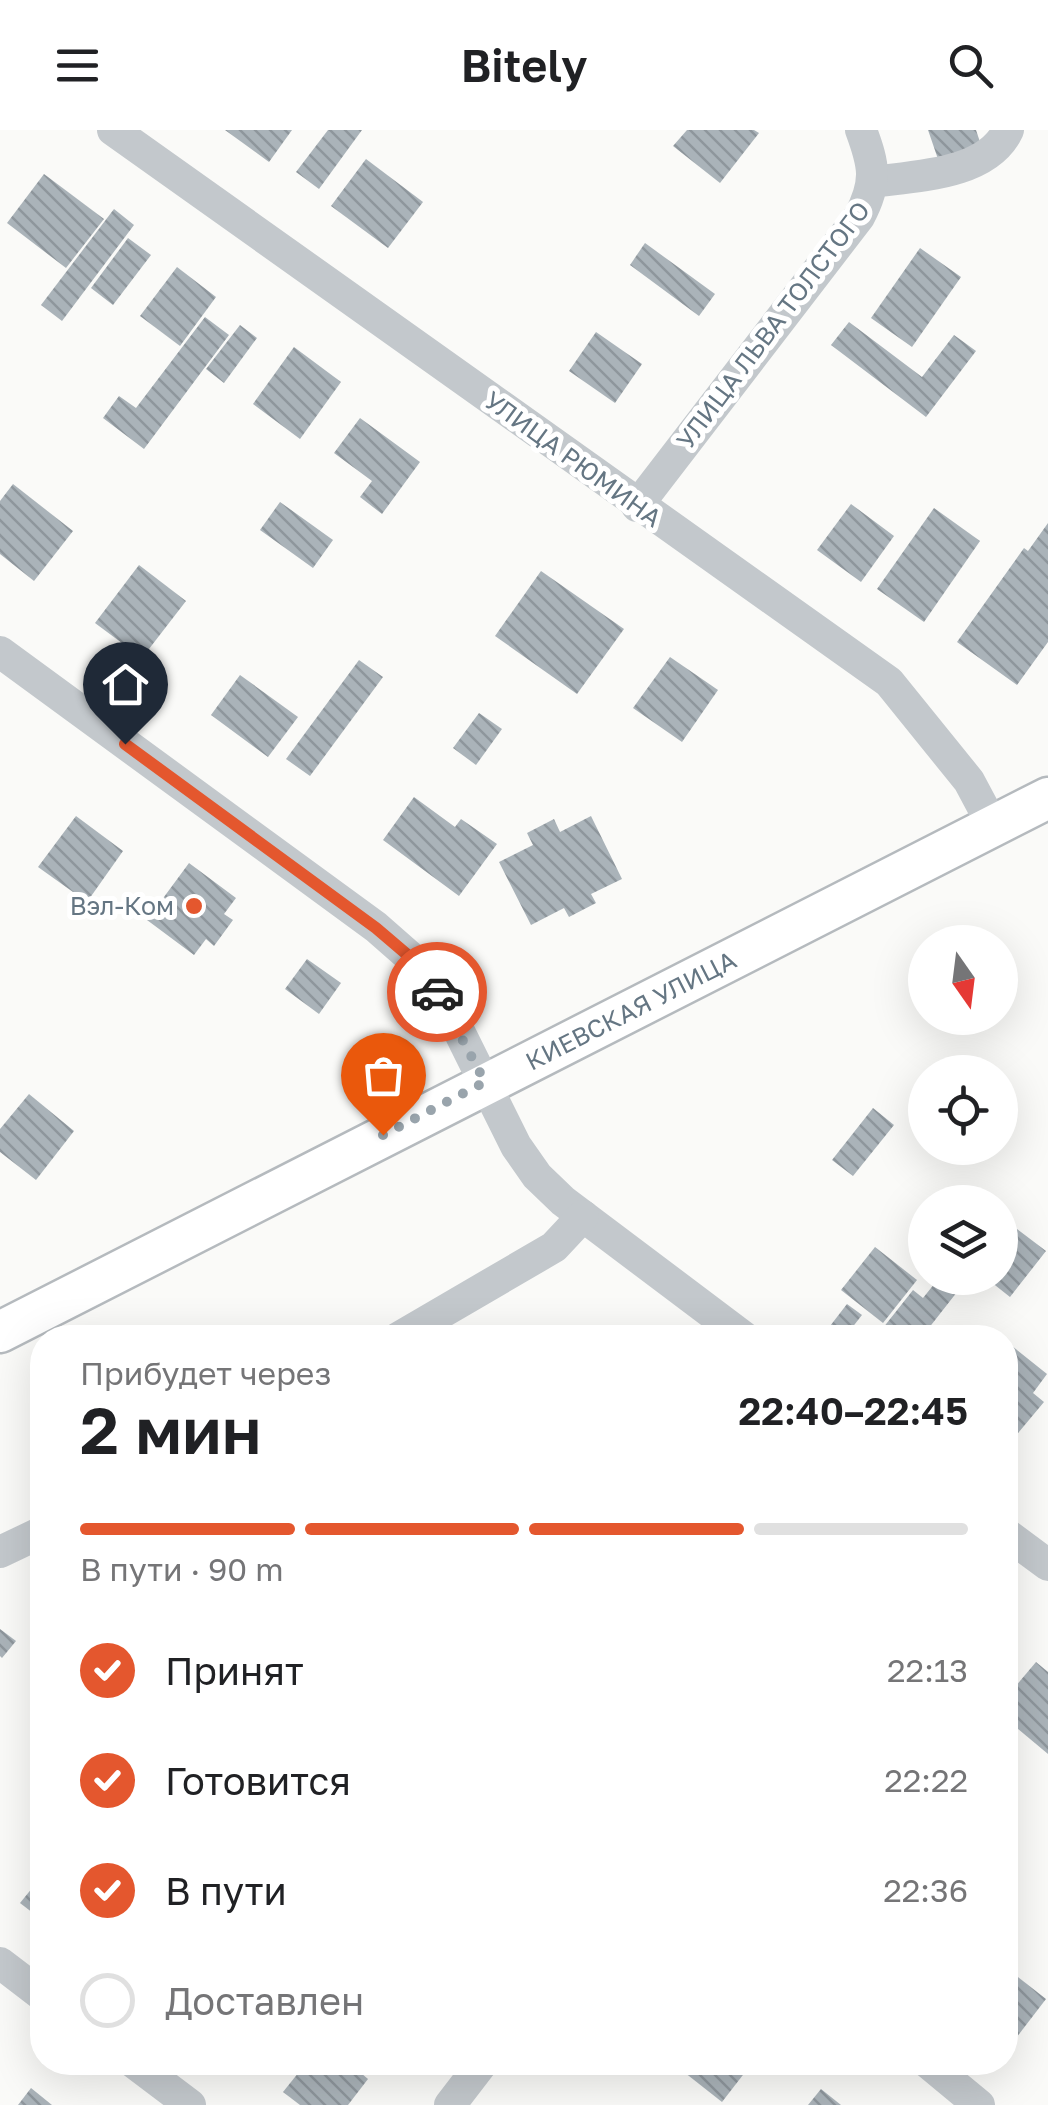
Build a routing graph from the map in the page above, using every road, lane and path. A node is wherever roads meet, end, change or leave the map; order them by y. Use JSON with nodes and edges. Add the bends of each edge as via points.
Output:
{"nodes":[{"id":1,"x":113,"y":130,"type":"edge"},
{"id":2,"x":1008,"y":130,"type":"edge"},
{"id":3,"x":860,"y":131,"type":"edge"},
{"id":4,"x":872,"y":182,"type":"junction"},
{"id":5,"x":638,"y":506,"type":"junction"},
{"id":6,"x":0,"y":652,"type":"edge"},
{"id":7,"x":1048,"y":798,"type":"edge"},
{"id":8,"x":993,"y":826,"type":"junction"},
{"id":9,"x":485,"y":1082,"type":"junction"},
{"id":10,"x":583,"y":1216,"type":"junction"},
{"id":11,"x":2,"y":1325,"type":"edge"},
{"id":12,"x":420,"y":1325,"type":"edge"},
{"id":13,"x":728,"y":1325,"type":"edge"},
{"id":14,"x":30,"y":1538,"type":"edge"},
{"id":15,"x":1018,"y":1543,"type":"edge"},
{"id":16,"x":0,"y":1552,"type":"edge"},
{"id":17,"x":1048,"y":1565,"type":"edge"},
{"id":18,"x":0,"y":1963,"type":"edge"},
{"id":19,"x":30,"y":1985,"type":"edge"},
{"id":20,"x":150,"y":2075,"type":"edge"},
{"id":21,"x":474,"y":2075,"type":"edge"},
{"id":22,"x":943,"y":2075,"type":"edge"},
{"id":23,"x":190,"y":2105,"type":"edge"},
{"id":24,"x":450,"y":2105,"type":"edge"},
{"id":25,"x":980,"y":2105,"type":"edge"}],
"edges":[{"from":1,"to":5,"type":"street","name":"УЛИЦА РЮМИНА"},
{"from":2,"to":4,"type":"street","via":[[981,159]]},
{"from":3,"to":4,"type":"street","name":"УЛИЦА ЛЬВА ТОЛСТОГО","via":[[872,160]]},
{"from":4,"to":5,"type":"street","name":"УЛИЦА ЛЬВА ТОЛСТОГО","via":[[859,217]]},
{"from":5,"to":8,"type":"street","name":"УЛИЦА РЮМИНА","via":[[889,682],[969,780]]},
{"from":6,"to":9,"type":"street","via":[[417,963]]},
{"from":7,"to":8,"type":"main road","name":"КИЕВСКАЯ УЛИЦА"},
{"from":8,"to":9,"type":"main road","name":"КИЕВСКАЯ УЛИЦА"},
{"from":9,"to":10,"type":"street","via":[[537,1176]]},
{"from":9,"to":11,"type":"main road","name":"КИЕВСКАЯ УЛИЦА"},
{"from":10,"to":12,"type":"street","via":[[554,1247]]},
{"from":10,"to":13,"type":"street"},
{"from":14,"to":16,"type":"street"},
{"from":15,"to":17,"type":"street"},
{"from":18,"to":19,"type":"street"},
{"from":20,"to":23,"type":"street"},
{"from":21,"to":24,"type":"street"},
{"from":22,"to":25,"type":"street"}]}
